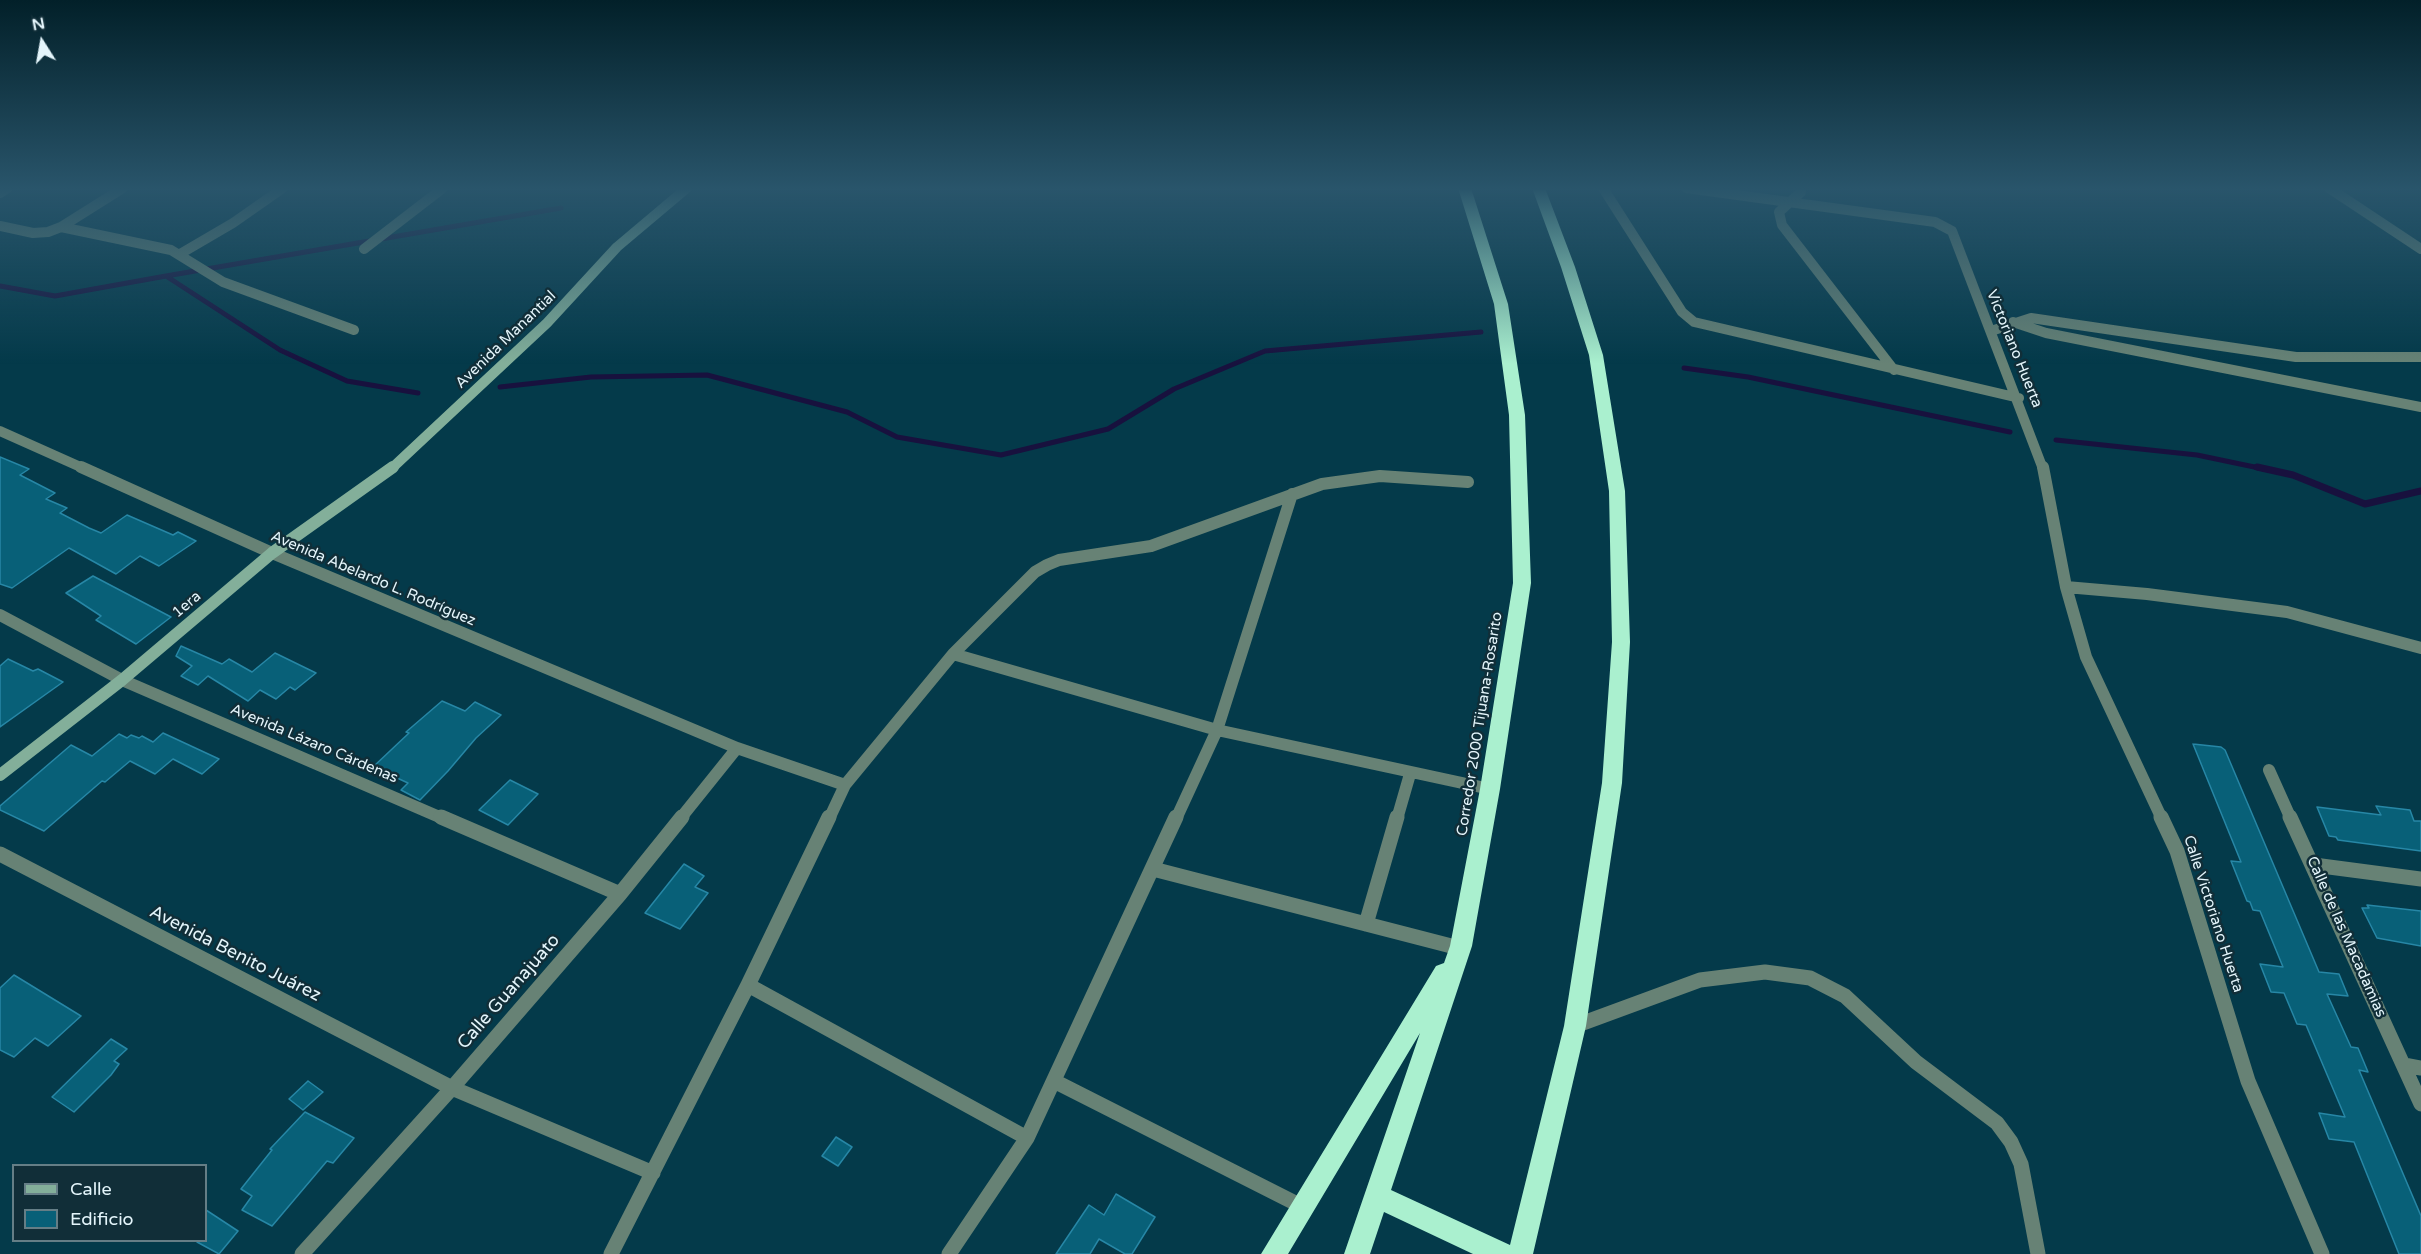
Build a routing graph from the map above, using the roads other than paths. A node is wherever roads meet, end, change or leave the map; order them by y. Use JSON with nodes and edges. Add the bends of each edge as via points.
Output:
{"nodes":[{"id":1,"x":147,"y":247,"type":"edge"},
{"id":2,"x":193,"y":247,"type":"edge"},
{"id":3,"x":367,"y":247,"type":"edge"},
{"id":4,"x":618,"y":247,"type":"edge"},
{"id":5,"x":1483,"y":247,"type":"edge"},
{"id":6,"x":1560,"y":247,"type":"edge"},
{"id":7,"x":1640,"y":247,"type":"edge"},
{"id":8,"x":1799,"y":247,"type":"edge"},
{"id":9,"x":1958,"y":247,"type":"edge"},
{"id":10,"x":364,"y":249,"type":"dead end"},
{"id":11,"x":180,"y":254,"type":"junction"},
{"id":12,"x":2012,"y":322,"type":"junction"},
{"id":13,"x":354,"y":330,"type":"dead end"},
{"id":14,"x":1991,"y":331,"type":"junction"},
{"id":15,"x":2421,"y":357,"type":"edge"},
{"id":16,"x":1894,"y":370,"type":"junction"},
{"id":17,"x":2019,"y":398,"type":"junction"},
{"id":18,"x":2421,"y":407,"type":"edge"},
{"id":19,"x":0,"y":431,"type":"edge"},
{"id":20,"x":398,"y":464,"type":"joint"},
{"id":21,"x":1468,"y":482,"type":"dead end"},
{"id":22,"x":1292,"y":494,"type":"junction"},
{"id":23,"x":272,"y":553,"type":"junction"},
{"id":24,"x":2066,"y":587,"type":"junction"},
{"id":25,"x":0,"y":615,"type":"edge"},
{"id":26,"x":2421,"y":648,"type":"edge"},
{"id":27,"x":953,"y":654,"type":"junction"},
{"id":28,"x":122,"y":680,"type":"junction"},
{"id":29,"x":1217,"y":730,"type":"junction"},
{"id":30,"x":737,"y":748,"type":"junction"},
{"id":31,"x":2269,"y":770,"type":"dead end"},
{"id":32,"x":1410,"y":774,"type":"junction"},
{"id":33,"x":0,"y":775,"type":"edge"},
{"id":34,"x":845,"y":785,"type":"junction"},
{"id":35,"x":1490,"y":789,"type":"junction"},
{"id":36,"x":0,"y":854,"type":"edge"},
{"id":37,"x":2314,"y":865,"type":"junction"},
{"id":38,"x":1153,"y":869,"type":"junction"},
{"id":39,"x":2421,"y":879,"type":"edge"},
{"id":40,"x":620,"y":894,"type":"junction"},
{"id":41,"x":1366,"y":924,"type":"junction"},
{"id":42,"x":1460,"y":947,"type":"junction"},
{"id":43,"x":748,"y":986,"type":"junction"},
{"id":44,"x":1575,"y":1026,"type":"junction"},
{"id":45,"x":2404,"y":1065,"type":"junction"},
{"id":46,"x":2421,"y":1068,"type":"edge"},
{"id":47,"x":1054,"y":1082,"type":"junction"},
{"id":48,"x":452,"y":1088,"type":"junction"},
{"id":49,"x":2421,"y":1104,"type":"edge"},
{"id":50,"x":1027,"y":1138,"type":"junction"},
{"id":51,"x":652,"y":1173,"type":"junction"},
{"id":52,"x":1377,"y":1196,"type":"junction"},
{"id":53,"x":1303,"y":1207,"type":"junction"},
{"id":54,"x":302,"y":1254,"type":"edge"},
{"id":55,"x":611,"y":1254,"type":"edge"},
{"id":56,"x":949,"y":1254,"type":"edge"},
{"id":57,"x":1274,"y":1254,"type":"edge"},
{"id":58,"x":1357,"y":1254,"type":"edge"},
{"id":59,"x":1501,"y":1254,"type":"edge"},
{"id":60,"x":1520,"y":1254,"type":"edge"},
{"id":61,"x":2038,"y":1254,"type":"edge"},
{"id":62,"x":2322,"y":1254,"type":"edge"}],
"edges":[{"from":1,"to":11,"type":"street"},
{"from":2,"to":11,"type":"street"},
{"from":3,"to":10,"type":"street"},
{"from":4,"to":20,"type":"main road","name":"Avenida Manantial","via":[[548,323]]},
{"from":5,"to":35,"type":"highway","name":"Corredor 2000 Tijuana-Rosarito","via":[[1501,304],[1517,415],[1522,583]]},
{"from":6,"to":44,"type":"highway","via":[[1596,355],[1617,491],[1621,642],[1612,783]]},
{"from":7,"to":16,"type":"street","via":[[1682,312],[1694,322]]},
{"from":8,"to":16,"type":"street"},
{"from":9,"to":14,"type":"street","name":"Victoriano Huerta"},
{"from":11,"to":13,"type":"street","via":[[223,282]]},
{"from":12,"to":14,"type":"street"},
{"from":12,"to":15,"type":"street","via":[[2031,318],[2296,357]]},
{"from":12,"to":18,"type":"street","via":[[2046,333]]},
{"from":14,"to":17,"type":"street","name":"Victoriano Huerta"},
{"from":16,"to":17,"type":"street"},
{"from":17,"to":24,"type":"street","name":"Victoriano Huerta","via":[[2049,483]]},
{"from":19,"to":23,"type":"street","name":"Avenida Abelardo L. Rodríguez"},
{"from":20,"to":23,"type":"main road","name":"1era"},
{"from":21,"to":22,"type":"street","via":[[1380,476],[1322,484]]},
{"from":22,"to":27,"type":"street","via":[[1151,546],[1047,565],[1035,572]]},
{"from":22,"to":29,"type":"street"},
{"from":23,"to":28,"type":"main road","name":"1era"},
{"from":23,"to":30,"type":"street","name":"Avenida Abelardo L. Rodríguez"},
{"from":24,"to":26,"type":"street","via":[[2287,612]]},
{"from":24,"to":62,"type":"street","name":"Calle Victoriano Huerta","via":[[2086,657],[2177,851],[2248,1081]]},
{"from":25,"to":28,"type":"street","name":"Avenida Lázaro Cárdenas"},
{"from":27,"to":29,"type":"street"},
{"from":27,"to":34,"type":"street"},
{"from":28,"to":33,"type":"main road","name":"1era"},
{"from":28,"to":40,"type":"street","name":"Avenida Lázaro Cárdenas"},
{"from":29,"to":32,"type":"street"},
{"from":29,"to":38,"type":"street"},
{"from":30,"to":34,"type":"street","name":"Avenida Abelardo L. Rodríguez"},
{"from":30,"to":40,"type":"street","name":"Calle Guanajuato"},
{"from":31,"to":37,"type":"street","name":"Calle de las Macadamias"},
{"from":32,"to":35,"type":"street"},
{"from":32,"to":41,"type":"street"},
{"from":34,"to":43,"type":"street"},
{"from":35,"to":42,"type":"highway","name":"Corredor 2000 Tijuana-Rosarito"},
{"from":36,"to":48,"type":"street","name":"Avenida Benito Juárez"},
{"from":37,"to":39,"type":"street"},
{"from":37,"to":45,"type":"street","name":"Calle de las Macadamias"},
{"from":38,"to":41,"type":"street"},
{"from":38,"to":47,"type":"street"},
{"from":40,"to":48,"type":"street","name":"Calle Guanajuato"},
{"from":41,"to":42,"type":"street"},
{"from":42,"to":52,"type":"highway","name":"Corredor 2000 Tijuana-Rosarito"},
{"from":42,"to":53,"type":"highway"},
{"from":43,"to":50,"type":"street"},
{"from":43,"to":51,"type":"street"},
{"from":44,"to":60,"type":"highway"},
{"from":44,"to":61,"type":"street","via":[[1700,980],[1765,972],[1810,978],[1845,996],[1923,1068],[1997,1123],[2020,1164]]},
{"from":45,"to":46,"type":"street"},
{"from":45,"to":49,"type":"street","name":"Calle de las Macadamias"},
{"from":47,"to":50,"type":"street"},
{"from":47,"to":53,"type":"street"},
{"from":48,"to":51,"type":"street","name":"Avenida Benito Juárez"},
{"from":48,"to":54,"type":"street","name":"Calle Guanajuato"},
{"from":50,"to":56,"type":"street"},
{"from":51,"to":55,"type":"street"},
{"from":52,"to":58,"type":"highway","name":"Corredor 2000 Tijuana-Rosarito"},
{"from":52,"to":59,"type":"highway"},
{"from":53,"to":57,"type":"highway"}]}
